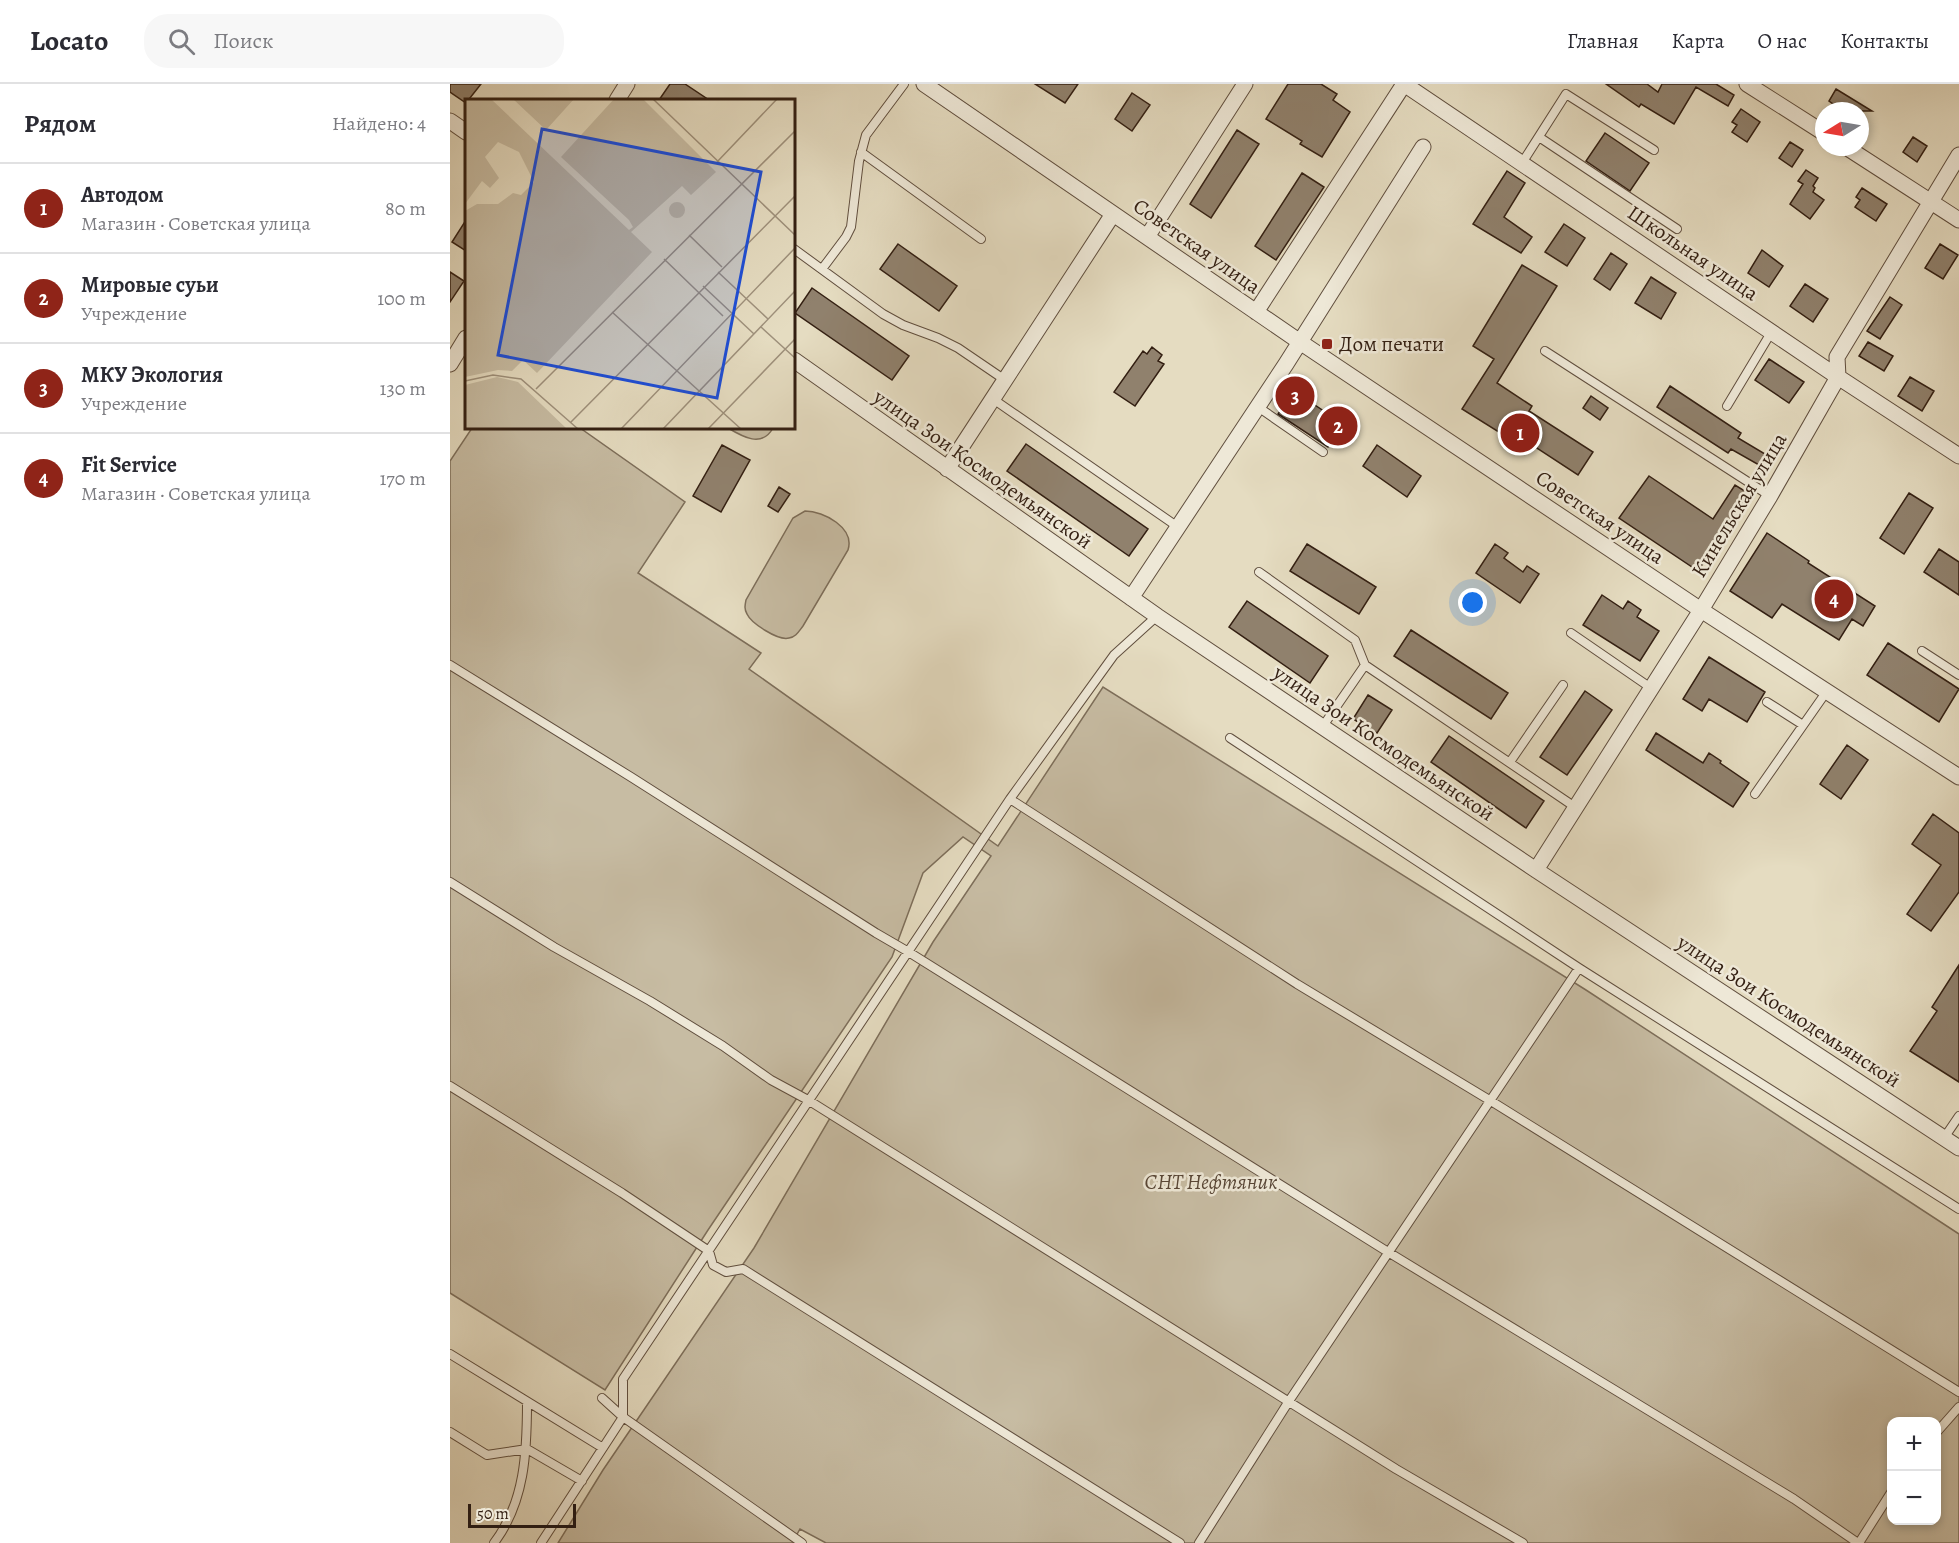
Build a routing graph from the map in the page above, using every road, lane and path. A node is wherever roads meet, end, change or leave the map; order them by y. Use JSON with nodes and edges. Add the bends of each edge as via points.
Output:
{"nodes":[{"id":1,"x":627,"y":84,"type":"edge"},
{"id":2,"x":904,"y":84,"type":"edge"},
{"id":3,"x":924,"y":84,"type":"edge"},
{"id":4,"x":1245,"y":84,"type":"edge"},
{"id":5,"x":1404,"y":84,"type":"edge"},
{"id":6,"x":1747,"y":84,"type":"edge"},
{"id":7,"x":618,"y":99,"type":"edge"},
{"id":8,"x":450,"y":121,"type":"edge"},
{"id":9,"x":1815,"y":127,"type":"edge"},
{"id":10,"x":465,"y":131,"type":"edge"},
{"id":11,"x":1539,"y":137,"type":"junction"},
{"id":12,"x":1423,"y":147,"type":"dead end"},
{"id":13,"x":1654,"y":150,"type":"dead end"},
{"id":14,"x":861,"y":152,"type":"junction"},
{"id":15,"x":1959,"y":155,"type":"edge"},
{"id":16,"x":1860,"y":156,"type":"edge"},
{"id":17,"x":1522,"y":163,"type":"junction"},
{"id":18,"x":1930,"y":201,"type":"junction"},
{"id":19,"x":1113,"y":214,"type":"junction"},
{"id":20,"x":1959,"y":220,"type":"edge"},
{"id":21,"x":1677,"y":229,"type":"dead end"},
{"id":22,"x":1148,"y":237,"type":"junction"},
{"id":23,"x":981,"y":238,"type":"dead end"},
{"id":24,"x":795,"y":250,"type":"edge"},
{"id":25,"x":822,"y":269,"type":"junction"},
{"id":26,"x":1256,"y":312,"type":"junction"},
{"id":27,"x":1772,"y":331,"type":"junction"},
{"id":28,"x":465,"y":340,"type":"edge"},
{"id":29,"x":1300,"y":342,"type":"junction"},
{"id":30,"x":1545,"y":351,"type":"dead end"},
{"id":31,"x":795,"y":361,"type":"edge"},
{"id":32,"x":450,"y":364,"type":"edge"},
{"id":33,"x":1838,"y":377,"type":"junction"},
{"id":34,"x":1005,"y":380,"type":"junction"},
{"id":35,"x":993,"y":399,"type":"junction"},
{"id":36,"x":1727,"y":406,"type":"dead end"},
{"id":37,"x":1258,"y":407,"type":"junction"},
{"id":38,"x":1323,"y":452,"type":"dead end"},
{"id":39,"x":1959,"y":456,"type":"edge"},
{"id":40,"x":947,"y":469,"type":"junction"},
{"id":41,"x":1770,"y":496,"type":"junction"},
{"id":42,"x":1178,"y":527,"type":"junction"},
{"id":43,"x":1259,"y":572,"type":"dead end"},
{"id":44,"x":1131,"y":598,"type":"junction"},
{"id":45,"x":1701,"y":610,"type":"junction"},
{"id":46,"x":1156,"y":616,"type":"junction"},
{"id":47,"x":1571,"y":633,"type":"dead end"},
{"id":48,"x":1922,"y":651,"type":"dead end"},
{"id":49,"x":450,"y":665,"type":"edge"},
{"id":50,"x":1365,"y":665,"type":"junction"},
{"id":51,"x":1959,"y":675,"type":"edge"},
{"id":52,"x":1563,"y":685,"type":"dead end"},
{"id":53,"x":1651,"y":688,"type":"junction"},
{"id":54,"x":1827,"y":691,"type":"junction"},
{"id":55,"x":1767,"y":702,"type":"dead end"},
{"id":56,"x":1803,"y":725,"type":"junction"},
{"id":57,"x":1323,"y":726,"type":"junction"},
{"id":58,"x":1230,"y":738,"type":"dead end"},
{"id":59,"x":1509,"y":762,"type":"junction"},
{"id":60,"x":1959,"y":777,"type":"edge"},
{"id":61,"x":1755,"y":794,"type":"dead end"},
{"id":62,"x":1010,"y":799,"type":"junction"},
{"id":63,"x":1575,"y":807,"type":"junction"},
{"id":64,"x":1536,"y":870,"type":"junction"},
{"id":65,"x":450,"y":882,"type":"edge"},
{"id":66,"x":907,"y":951,"type":"junction"},
{"id":67,"x":1579,"y":968,"type":"junction"},
{"id":68,"x":450,"y":1086,"type":"edge"},
{"id":69,"x":808,"y":1100,"type":"junction"},
{"id":70,"x":1491,"y":1101,"type":"junction"},
{"id":71,"x":1959,"y":1116,"type":"edge"},
{"id":72,"x":1944,"y":1138,"type":"junction"},
{"id":73,"x":1959,"y":1148,"type":"edge"},
{"id":74,"x":1959,"y":1209,"type":"edge"},
{"id":75,"x":710,"y":1251,"type":"junction"},
{"id":76,"x":1388,"y":1252,"type":"junction"},
{"id":77,"x":450,"y":1354,"type":"edge"},
{"id":78,"x":1959,"y":1392,"type":"edge"},
{"id":79,"x":602,"y":1398,"type":"dead end"},
{"id":80,"x":1289,"y":1401,"type":"junction"},
{"id":81,"x":527,"y":1402,"type":"junction"},
{"id":82,"x":1959,"y":1407,"type":"edge"},
{"id":83,"x":623,"y":1416,"type":"junction"},
{"id":84,"x":1941,"y":1427,"type":"edge"},
{"id":85,"x":450,"y":1432,"type":"edge"},
{"id":86,"x":603,"y":1448,"type":"junction"},
{"id":87,"x":527,"y":1449,"type":"junction"},
{"id":88,"x":582,"y":1481,"type":"junction"},
{"id":89,"x":1887,"y":1499,"type":"edge"},
{"id":90,"x":494,"y":1543,"type":"edge"},
{"id":91,"x":541,"y":1543,"type":"edge"},
{"id":92,"x":802,"y":1543,"type":"edge"},
{"id":93,"x":1180,"y":1543,"type":"edge"},
{"id":94,"x":1199,"y":1543,"type":"edge"},
{"id":95,"x":1523,"y":1543,"type":"edge"},
{"id":96,"x":1858,"y":1543,"type":"edge"}],
"edges":[{"from":1,"to":7,"type":"street"},
{"from":2,"to":14,"type":"lane","via":[[866,135]]},
{"from":3,"to":19,"type":"street","name":"Советская улица"},
{"from":4,"to":22,"type":"street"},
{"from":5,"to":17,"type":"street","name":"Школьная улица"},
{"from":5,"to":26,"type":"street"},
{"from":6,"to":9,"type":"street"},
{"from":8,"to":10,"type":"street"},
{"from":11,"to":13,"type":"lane","via":[[1566,94]]},
{"from":11,"to":17,"type":"lane"},
{"from":11,"to":21,"type":"lane"},
{"from":12,"to":29,"type":"street"},
{"from":14,"to":23,"type":"lane"},
{"from":14,"to":25,"type":"lane","via":[[851,227]]},
{"from":15,"to":18,"type":"street","name":"Кинельская улица"},
{"from":16,"to":18,"type":"street"},
{"from":17,"to":27,"type":"street","name":"Школьная улица"},
{"from":18,"to":20,"type":"street"},
{"from":18,"to":33,"type":"street","name":"Кинельская улица","via":[[1837,357]]},
{"from":19,"to":22,"type":"street","name":"Советская улица"},
{"from":19,"to":34,"type":"street"},
{"from":22,"to":26,"type":"street","name":"Советская улица"},
{"from":24,"to":25,"type":"lane"},
{"from":25,"to":34,"type":"lane","via":[[882,314],[958,348]]},
{"from":26,"to":29,"type":"street","name":"Советская улица"},
{"from":27,"to":33,"type":"street","name":"Школьная улица"},
{"from":27,"to":36,"type":"lane"},
{"from":28,"to":32,"type":"street"},
{"from":29,"to":37,"type":"street"},
{"from":29,"to":45,"type":"street","name":"Советская улица"},
{"from":30,"to":41,"type":"lane"},
{"from":31,"to":40,"type":"street","name":"улица Зои Космодемьянской"},
{"from":33,"to":39,"type":"street","name":"Школьная улица"},
{"from":33,"to":41,"type":"street","name":"Кинельская улица"},
{"from":34,"to":35,"type":"street"},
{"from":35,"to":40,"type":"street"},
{"from":35,"to":42,"type":"lane"},
{"from":37,"to":38,"type":"lane"},
{"from":37,"to":42,"type":"street"},
{"from":40,"to":44,"type":"street","name":"улица Зои Космодемьянской"},
{"from":41,"to":45,"type":"street","name":"Кинельская улица"},
{"from":42,"to":44,"type":"street"},
{"from":43,"to":50,"type":"lane","via":[[1355,640]]},
{"from":44,"to":46,"type":"street","name":"улица Зои Космодемьянской"},
{"from":45,"to":53,"type":"street","name":"Кинельская улица"},
{"from":45,"to":54,"type":"street","name":"Советская улица"},
{"from":46,"to":57,"type":"street","name":"улица Зои Космодемьянской"},
{"from":46,"to":62,"type":"lane","via":[[1114,655]]},
{"from":47,"to":53,"type":"lane"},
{"from":48,"to":51,"type":"lane"},
{"from":49,"to":66,"type":"lane"},
{"from":50,"to":57,"type":"lane"},
{"from":50,"to":59,"type":"lane"},
{"from":52,"to":59,"type":"lane"},
{"from":53,"to":63,"type":"street","name":"Кинельская улица"},
{"from":54,"to":56,"type":"lane"},
{"from":54,"to":60,"type":"street","name":"Советская улица"},
{"from":55,"to":56,"type":"lane"},
{"from":56,"to":61,"type":"lane"},
{"from":57,"to":64,"type":"street","name":"улица Зои Космодемьянской"},
{"from":58,"to":67,"type":"lane"},
{"from":59,"to":63,"type":"lane"},
{"from":62,"to":66,"type":"lane"},
{"from":62,"to":70,"type":"lane","via":[[1297,984]]},
{"from":63,"to":64,"type":"street","name":"Кинельская улица"},
{"from":64,"to":72,"type":"street","name":"улица Зои Космодемьянской"},
{"from":65,"to":69,"type":"lane"},
{"from":66,"to":69,"type":"lane"},
{"from":66,"to":76,"type":"lane"},
{"from":67,"to":70,"type":"lane"},
{"from":67,"to":74,"type":"lane"},
{"from":68,"to":75,"type":"lane"},
{"from":69,"to":75,"type":"lane"},
{"from":69,"to":80,"type":"lane"},
{"from":70,"to":76,"type":"lane"},
{"from":70,"to":78,"type":"lane"},
{"from":71,"to":72,"type":"lane"},
{"from":72,"to":73,"type":"street","name":"улица Зои Космодемьянской"},
{"from":75,"to":83,"type":"lane","via":[[623,1379]]},
{"from":75,"to":93,"type":"lane","via":[[713,1265],[726,1272],[743,1269]]},
{"from":76,"to":80,"type":"lane"},
{"from":76,"to":96,"type":"lane","via":[[1784,1493]]},
{"from":77,"to":81,"type":"lane"},
{"from":79,"to":83,"type":"lane"},
{"from":80,"to":94,"type":"lane"},
{"from":80,"to":95,"type":"lane"},
{"from":81,"to":86,"type":"lane"},
{"from":81,"to":87,"type":"lane"},
{"from":82,"to":84,"type":"lane"},
{"from":83,"to":86,"type":"lane"},
{"from":83,"to":92,"type":"lane"},
{"from":85,"to":87,"type":"lane","via":[[487,1455]]},
{"from":86,"to":88,"type":"lane"},
{"from":87,"to":88,"type":"lane"},
{"from":87,"to":90,"type":"lane","via":[[517,1502]]},
{"from":88,"to":91,"type":"lane"},
{"from":89,"to":96,"type":"lane"}]}
